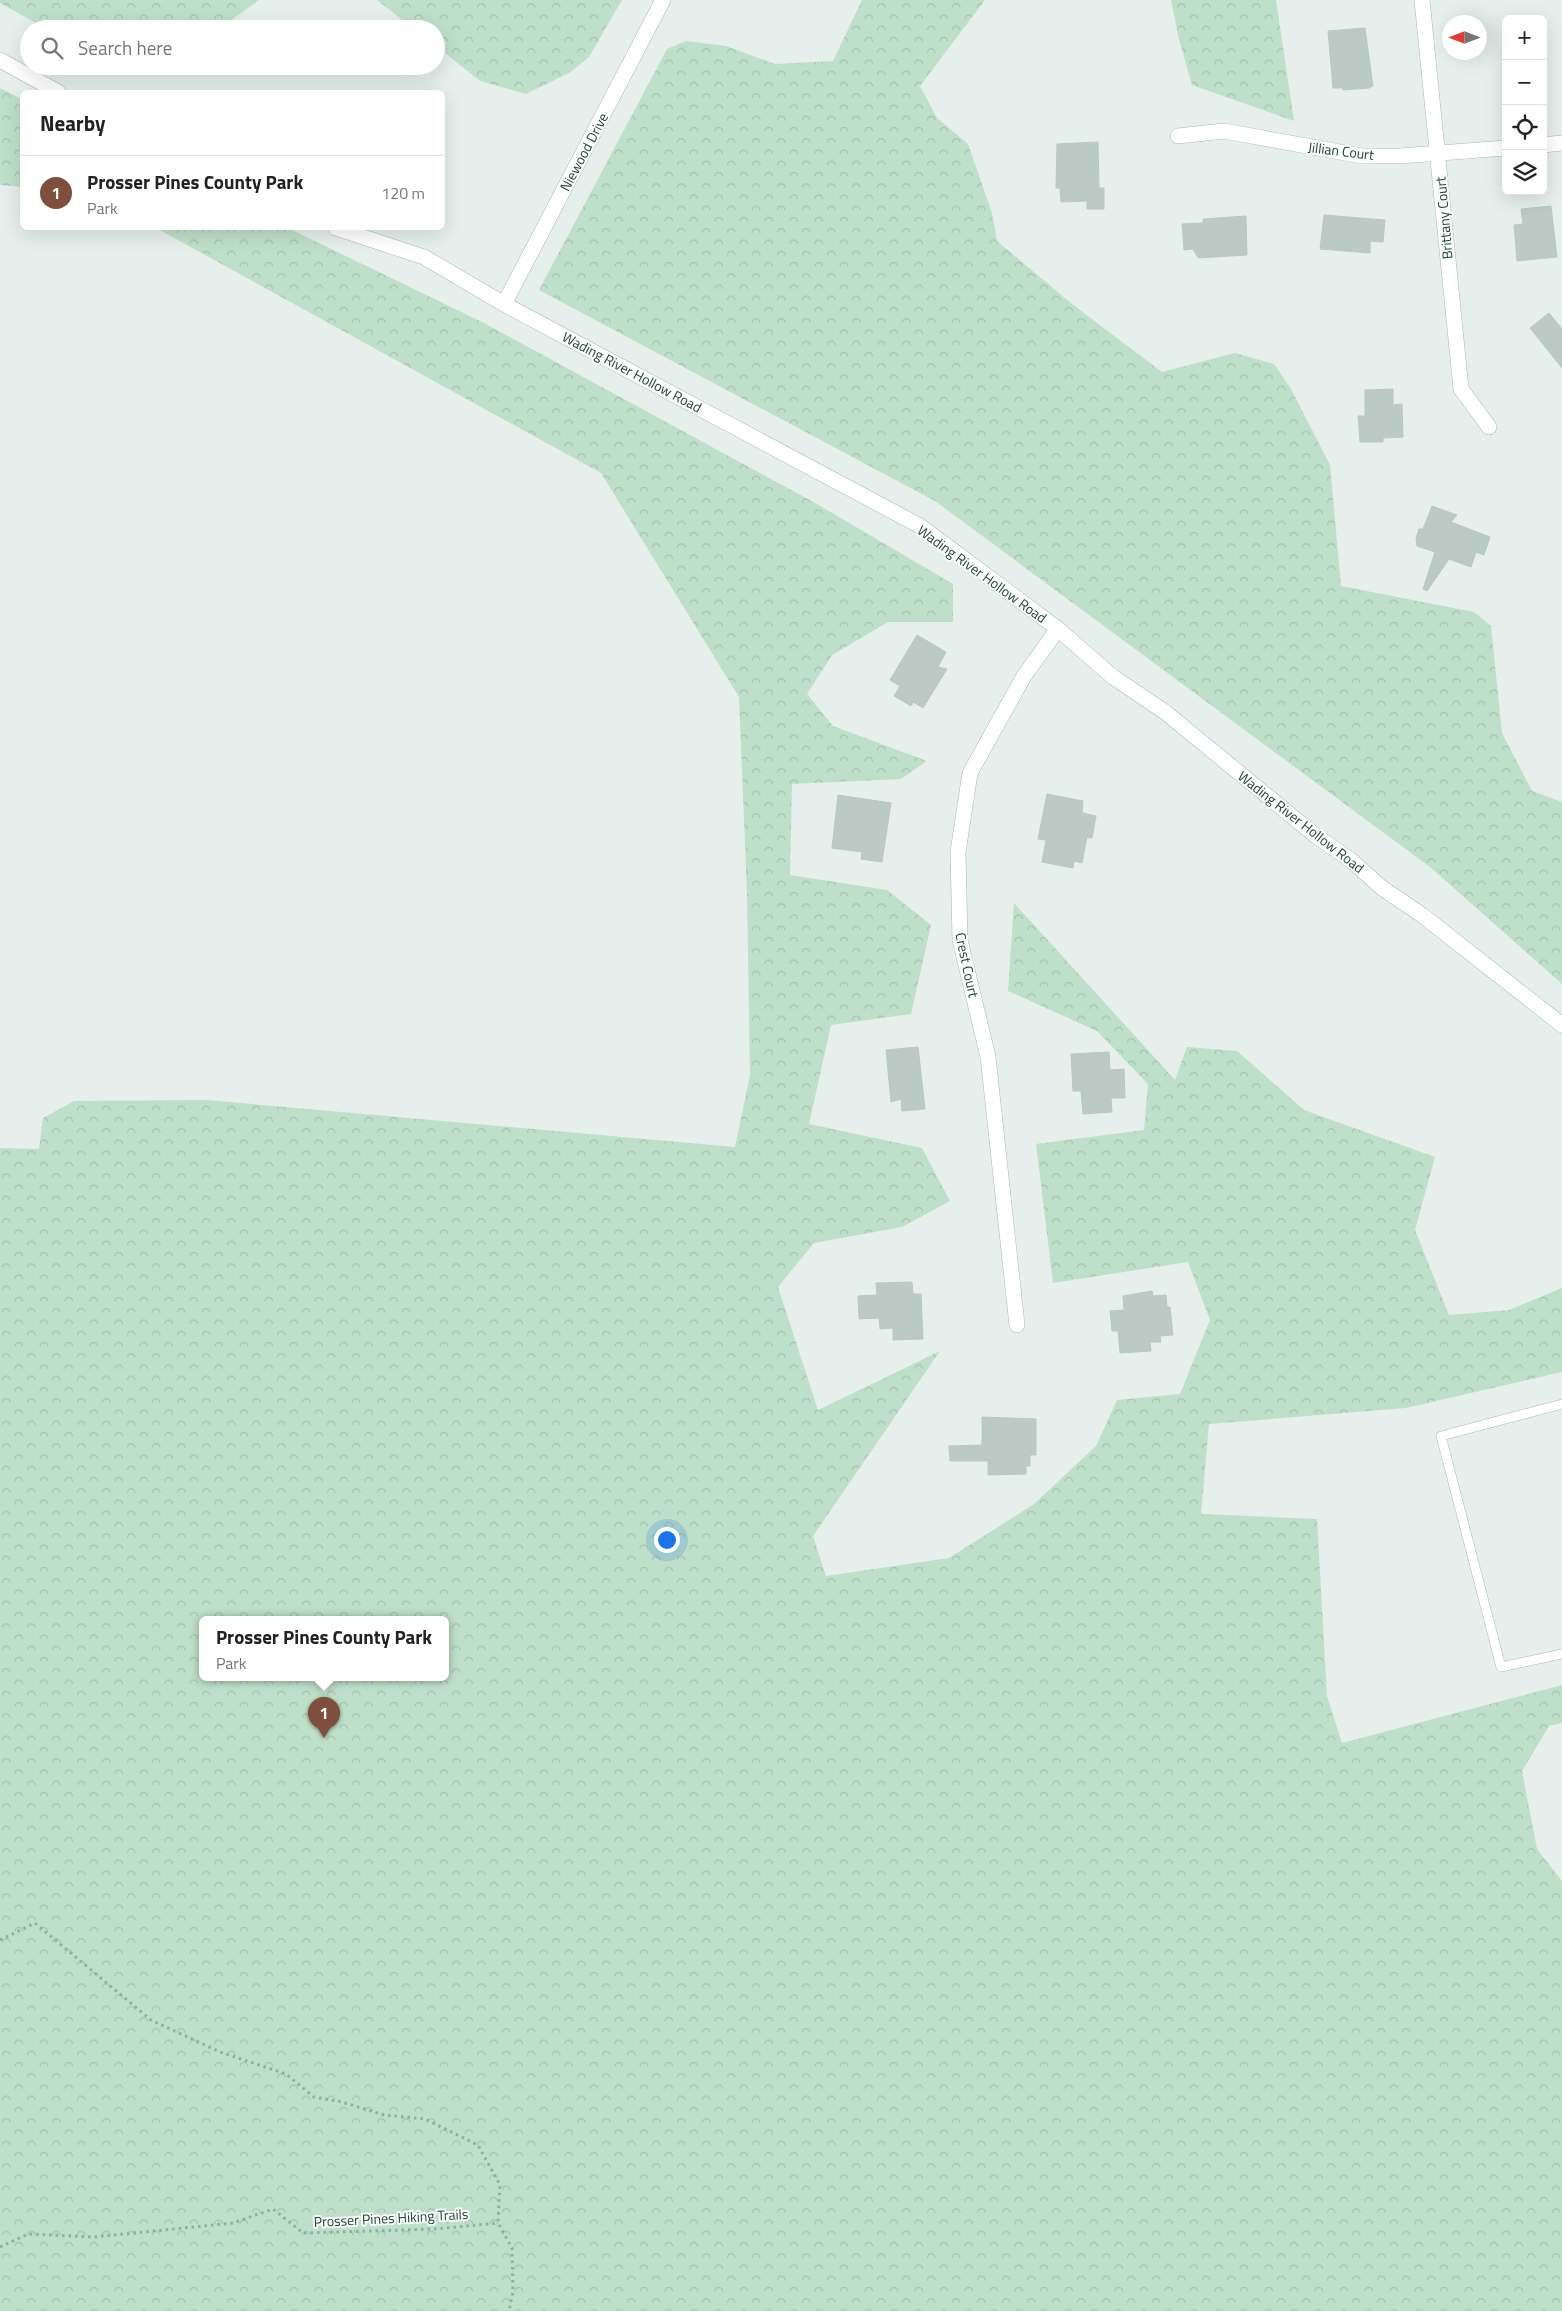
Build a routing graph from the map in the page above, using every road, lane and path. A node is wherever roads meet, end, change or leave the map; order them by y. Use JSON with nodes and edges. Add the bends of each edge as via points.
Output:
{"nodes":[{"id":1,"x":664,"y":0,"type":"edge"},
{"id":2,"x":1422,"y":0,"type":"edge"},
{"id":3,"x":0,"y":60,"type":"edge"},
{"id":4,"x":20,"y":71,"type":"edge"},
{"id":5,"x":27,"y":75,"type":"edge"},
{"id":6,"x":54,"y":90,"type":"edge"},
{"id":7,"x":1178,"y":136,"type":"dead end"},
{"id":8,"x":1562,"y":143,"type":"edge"},
{"id":9,"x":1547,"y":145,"type":"edge"},
{"id":10,"x":1502,"y":148,"type":"edge"},
{"id":11,"x":1438,"y":153,"type":"junction"},
{"id":12,"x":342,"y":230,"type":"edge"},
{"id":13,"x":504,"y":304,"type":"junction"},
{"id":14,"x":1489,"y":427,"type":"dead end"},
{"id":15,"x":1058,"y":630,"type":"junction"},
{"id":16,"x":1562,"y":1025,"type":"edge"},
{"id":17,"x":1017,"y":1325,"type":"dead end"},
{"id":18,"x":1562,"y":1404,"type":"edge"},
{"id":19,"x":1562,"y":1654,"type":"edge"},
{"id":20,"x":0,"y":1940,"type":"edge"},
{"id":21,"x":498,"y":2223,"type":"junction"},
{"id":22,"x":0,"y":2247,"type":"edge"},
{"id":23,"x":510,"y":2311,"type":"edge"}],
"edges":[{"from":1,"to":13,"type":"street","name":"Niewood Drive"},
{"from":2,"to":11,"type":"street","name":"Brittany Court"},
{"from":3,"to":4,"type":"street"},
{"from":5,"to":6,"type":"street"},
{"from":7,"to":11,"type":"street","name":"Jillian Court","via":[[1224,131],[1362,156]]},
{"from":8,"to":9,"type":"street"},
{"from":10,"to":11,"type":"street","name":"Jillian Court"},
{"from":11,"to":14,"type":"street","name":"Brittany Court","via":[[1460,389]]},
{"from":12,"to":13,"type":"street","name":"Wading River Hollow Road","via":[[424,257]]},
{"from":13,"to":15,"type":"street","name":"Wading River Hollow Road","via":[[920,526]]},
{"from":15,"to":16,"type":"street","name":"Wading River Hollow Road","via":[[1113,677],[1165,712],[1382,888],[1458,942]]},
{"from":15,"to":17,"type":"street","name":"Crest Court","via":[[1024,676],[970,773],[958,852],[960,940],[988,1057]]},
{"from":18,"to":19,"type":"lane","via":[[1441,1436],[1501,1667]]},
{"from":20,"to":21,"type":"path","via":[[35,1924],[151,2020],[220,2052],[286,2074],[314,2097],[384,2115],[425,2118],[478,2145],[500,2185]]},
{"from":21,"to":22,"type":"path","name":"Prosser Pines Hiking Trails","via":[[435,2229],[303,2233],[273,2209],[233,2223],[94,2237],[28,2234]]},
{"from":21,"to":23,"type":"path","via":[[512,2248]]}]}
